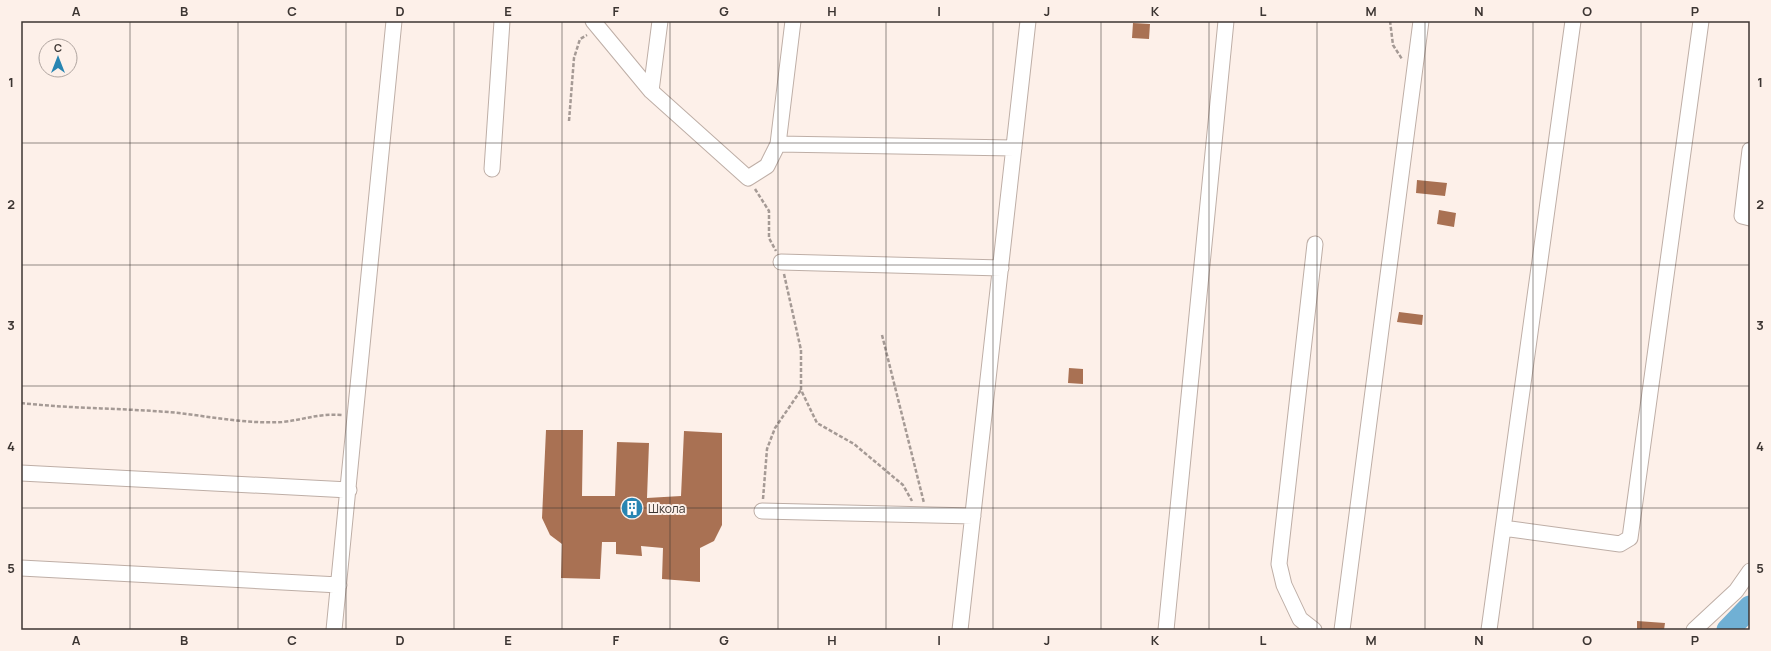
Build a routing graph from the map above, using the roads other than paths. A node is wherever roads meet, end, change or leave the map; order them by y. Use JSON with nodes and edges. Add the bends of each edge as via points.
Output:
{"nodes":[{"id":1,"x":394,"y":21,"type":"edge"},
{"id":2,"x":502,"y":21,"type":"edge"},
{"id":3,"x":660,"y":21,"type":"edge"},
{"id":4,"x":793,"y":21,"type":"edge"},
{"id":5,"x":1028,"y":21,"type":"edge"},
{"id":6,"x":1226,"y":21,"type":"edge"},
{"id":7,"x":1421,"y":21,"type":"edge"},
{"id":8,"x":1573,"y":21,"type":"edge"},
{"id":9,"x":1701,"y":21,"type":"edge"},
{"id":10,"x":595,"y":25,"type":"edge"},
{"id":11,"x":651,"y":90,"type":"junction"},
{"id":12,"x":778,"y":144,"type":"junction"},
{"id":13,"x":1014,"y":148,"type":"junction"},
{"id":14,"x":1750,"y":150,"type":"edge"},
{"id":15,"x":492,"y":169,"type":"dead end"},
{"id":16,"x":1750,"y":218,"type":"edge"},
{"id":17,"x":1315,"y":244,"type":"dead end"},
{"id":18,"x":781,"y":262,"type":"road end"},
{"id":19,"x":1001,"y":268,"type":"junction"},
{"id":20,"x":21,"y":473,"type":"edge"},
{"id":21,"x":349,"y":490,"type":"junction"},
{"id":22,"x":762,"y":511,"type":"road end"},
{"id":23,"x":973,"y":516,"type":"junction"},
{"id":24,"x":1503,"y":528,"type":"junction"},
{"id":25,"x":21,"y":568,"type":"edge"},
{"id":26,"x":1750,"y":571,"type":"edge"},
{"id":27,"x":339,"y":585,"type":"junction"},
{"id":28,"x":334,"y":630,"type":"edge"},
{"id":29,"x":960,"y":630,"type":"edge"},
{"id":30,"x":1166,"y":630,"type":"edge"},
{"id":31,"x":1314,"y":630,"type":"edge"},
{"id":32,"x":1342,"y":630,"type":"edge"},
{"id":33,"x":1489,"y":630,"type":"edge"},
{"id":34,"x":1694,"y":630,"type":"edge"}],
"edges":[{"from":1,"to":21,"type":"street"},
{"from":2,"to":15,"type":"street"},
{"from":3,"to":11,"type":"street"},
{"from":4,"to":12,"type":"street"},
{"from":5,"to":13,"type":"street"},
{"from":6,"to":30,"type":"street"},
{"from":7,"to":32,"type":"street"},
{"from":8,"to":24,"type":"street"},
{"from":9,"to":24,"type":"street","via":[[1630,538],[1620,544]]},
{"from":10,"to":11,"type":"street"},
{"from":11,"to":12,"type":"street","via":[[748,178],[767,166]]},
{"from":12,"to":13,"type":"street"},
{"from":13,"to":19,"type":"street"},
{"from":14,"to":16,"type":"street","via":[[1742,216]]},
{"from":17,"to":31,"type":"street","via":[[1279,564],[1284,585],[1300,619]]},
{"from":18,"to":19,"type":"street"},
{"from":19,"to":23,"type":"street"},
{"from":20,"to":21,"type":"street"},
{"from":21,"to":27,"type":"street"},
{"from":22,"to":23,"type":"street"},
{"from":23,"to":29,"type":"street"},
{"from":24,"to":33,"type":"street"},
{"from":25,"to":27,"type":"street"},
{"from":26,"to":34,"type":"street","via":[[1736,591]]},
{"from":27,"to":28,"type":"street"}]}
